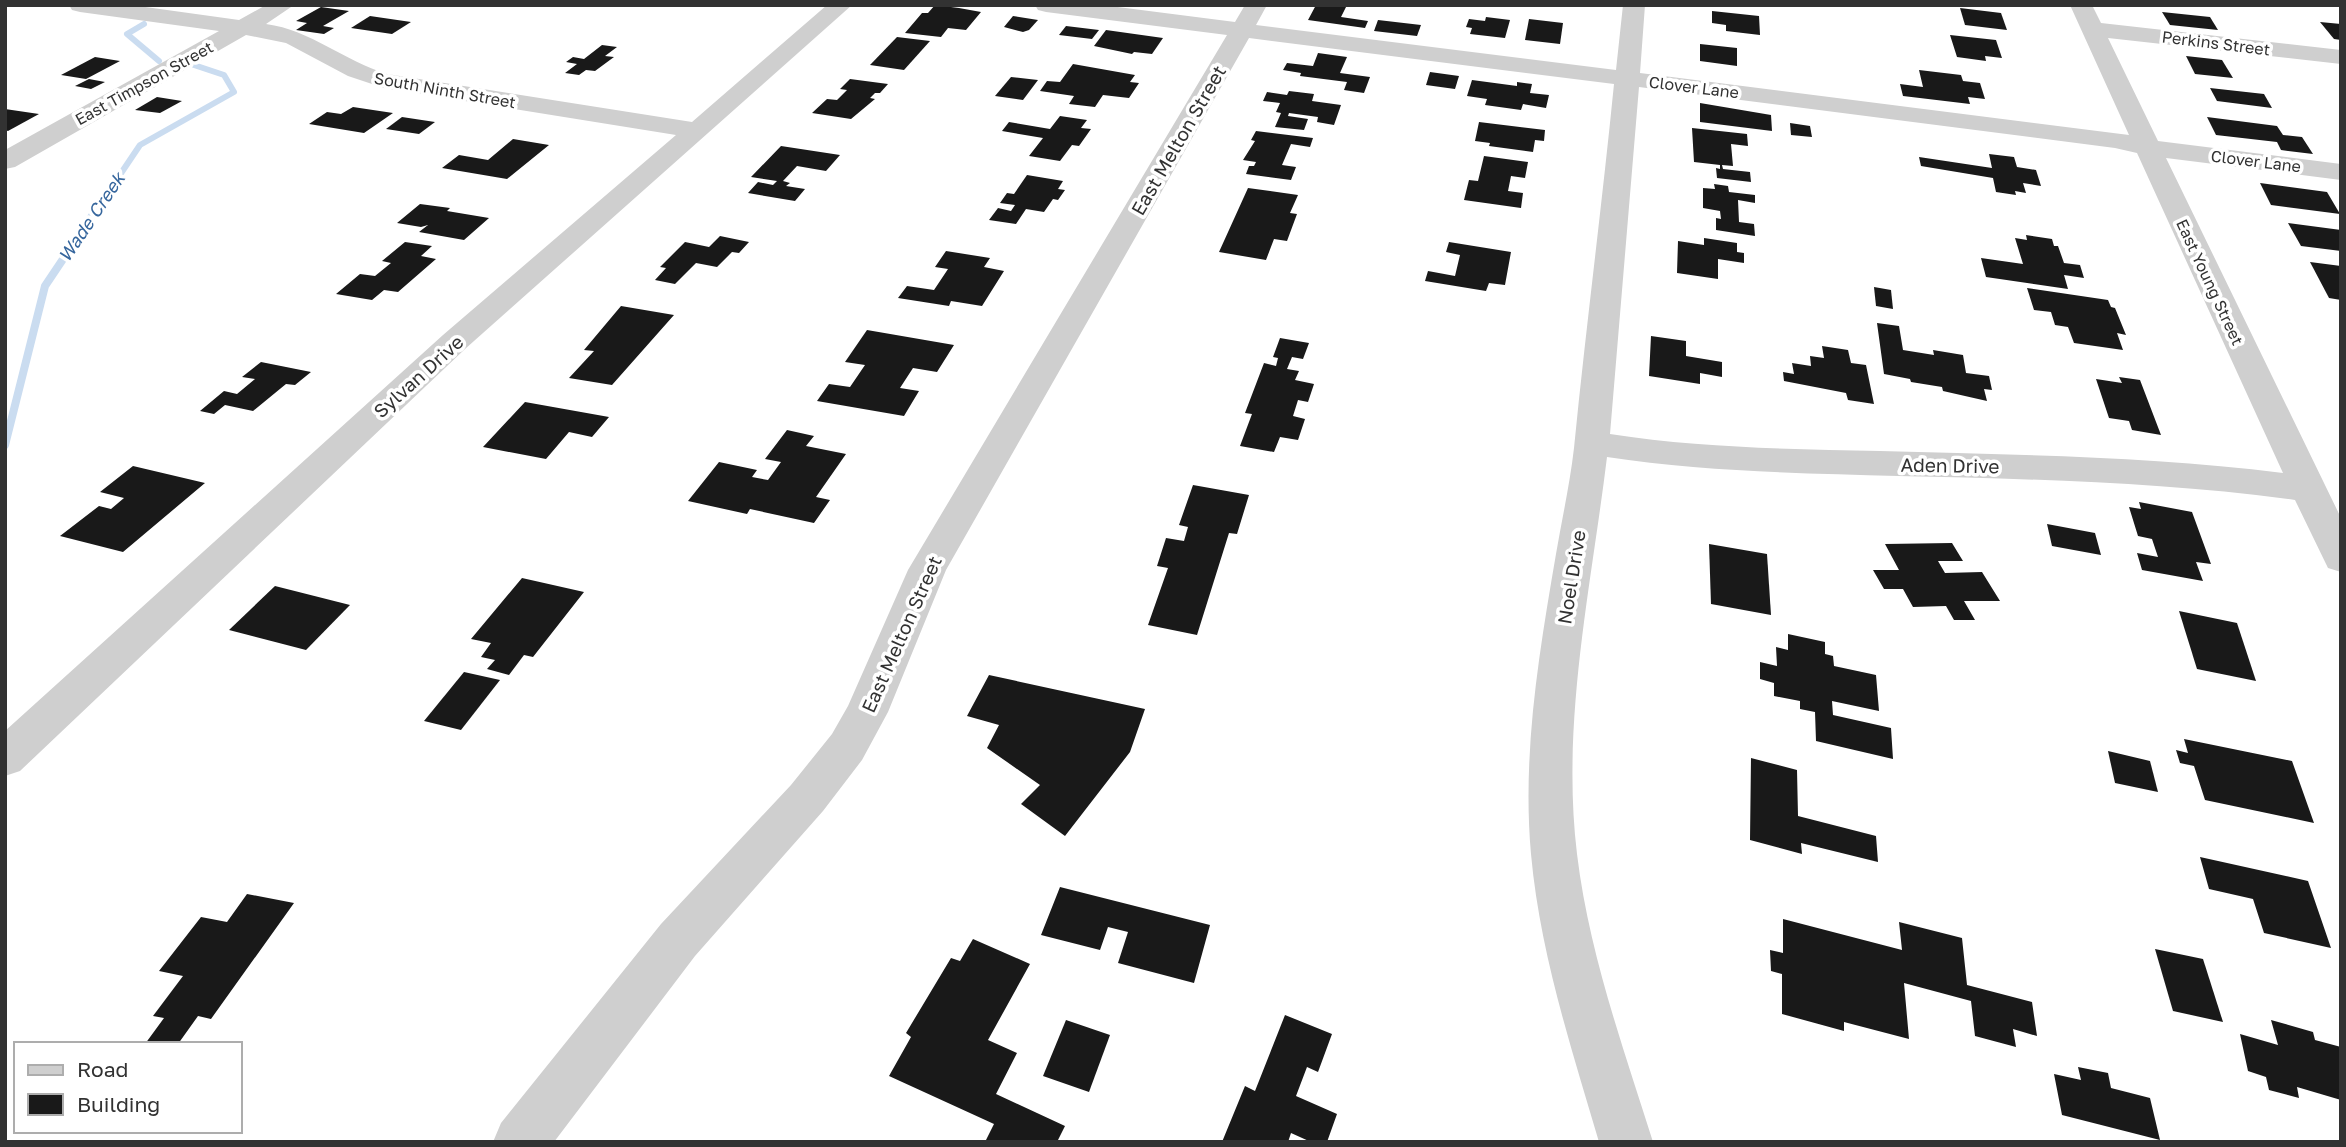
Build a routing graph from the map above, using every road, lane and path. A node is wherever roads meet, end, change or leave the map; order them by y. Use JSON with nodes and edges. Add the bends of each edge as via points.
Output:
{"nodes":[{"id":1,"x":80,"y":5,"type":"edge"},
{"id":2,"x":283,"y":5,"type":"edge"},
{"id":3,"x":841,"y":5,"type":"edge"},
{"id":4,"x":1046,"y":5,"type":"edge"},
{"id":5,"x":1633,"y":5,"type":"edge"},
{"id":6,"x":2087,"y":17,"type":"edge"},
{"id":7,"x":1249,"y":18,"type":"edge"},
{"id":8,"x":244,"y":27,"type":"junction"},
{"id":9,"x":2341,"y":57,"type":"edge"},
{"id":10,"x":1627,"y":79,"type":"junction"},
{"id":11,"x":695,"y":130,"type":"junction"},
{"id":12,"x":2147,"y":147,"type":"junction"},
{"id":13,"x":5,"y":161,"type":"edge"},
{"id":14,"x":2341,"y":172,"type":"edge"},
{"id":15,"x":1591,"y":443,"type":"junction"},
{"id":16,"x":2308,"y":489,"type":"junction"},
{"id":17,"x":2332,"y":524,"type":"edge"},
{"id":18,"x":2341,"y":558,"type":"edge"},
{"id":19,"x":5,"y":758,"type":"edge"},
{"id":20,"x":520,"y":1142,"type":"edge"},
{"id":21,"x":1626,"y":1142,"type":"edge"}],
"edges":[{"from":1,"to":8,"type":"street","name":"South Ninth Street"},
{"from":2,"to":8,"type":"street","name":"East Timpson Street"},
{"from":3,"to":11,"type":"street","name":"Sylvan Drive"},
{"from":4,"to":7,"type":"street","name":"Clover Lane"},
{"from":5,"to":10,"type":"street","name":"Noel Drive"},
{"from":6,"to":9,"type":"street","name":"Perkins Street"},
{"from":6,"to":12,"type":"street","name":"East Young Street"},
{"from":7,"to":10,"type":"street","name":"Clover Lane"},
{"from":7,"to":20,"type":"street","name":"East Melton Street","via":[[927,570],[867,712],[847,747],[678,940]]},
{"from":8,"to":11,"type":"street","name":"South Ninth Street","via":[[295,37],[349,69],[384,81]]},
{"from":8,"to":13,"type":"street","name":"East Timpson Street"},
{"from":10,"to":12,"type":"street","name":"Clover Lane"},
{"from":10,"to":15,"type":"street","name":"Noel Drive"},
{"from":11,"to":19,"type":"street","name":"Sylvan Drive","via":[[446,350]]},
{"from":12,"to":14,"type":"street","name":"Clover Lane"},
{"from":12,"to":16,"type":"street","name":"East Young Street"},
{"from":15,"to":16,"type":"street","name":"Aden Drive","via":[[1787,461],[2210,476]]},
{"from":15,"to":21,"type":"street","name":"Noel Drive","via":[[1563,632],[1551,811],[1557,881],[1579,985]]},
{"from":16,"to":17,"type":"street","name":"East Young Street"},
{"from":17,"to":18,"type":"street","name":"East Young Street"}]}
